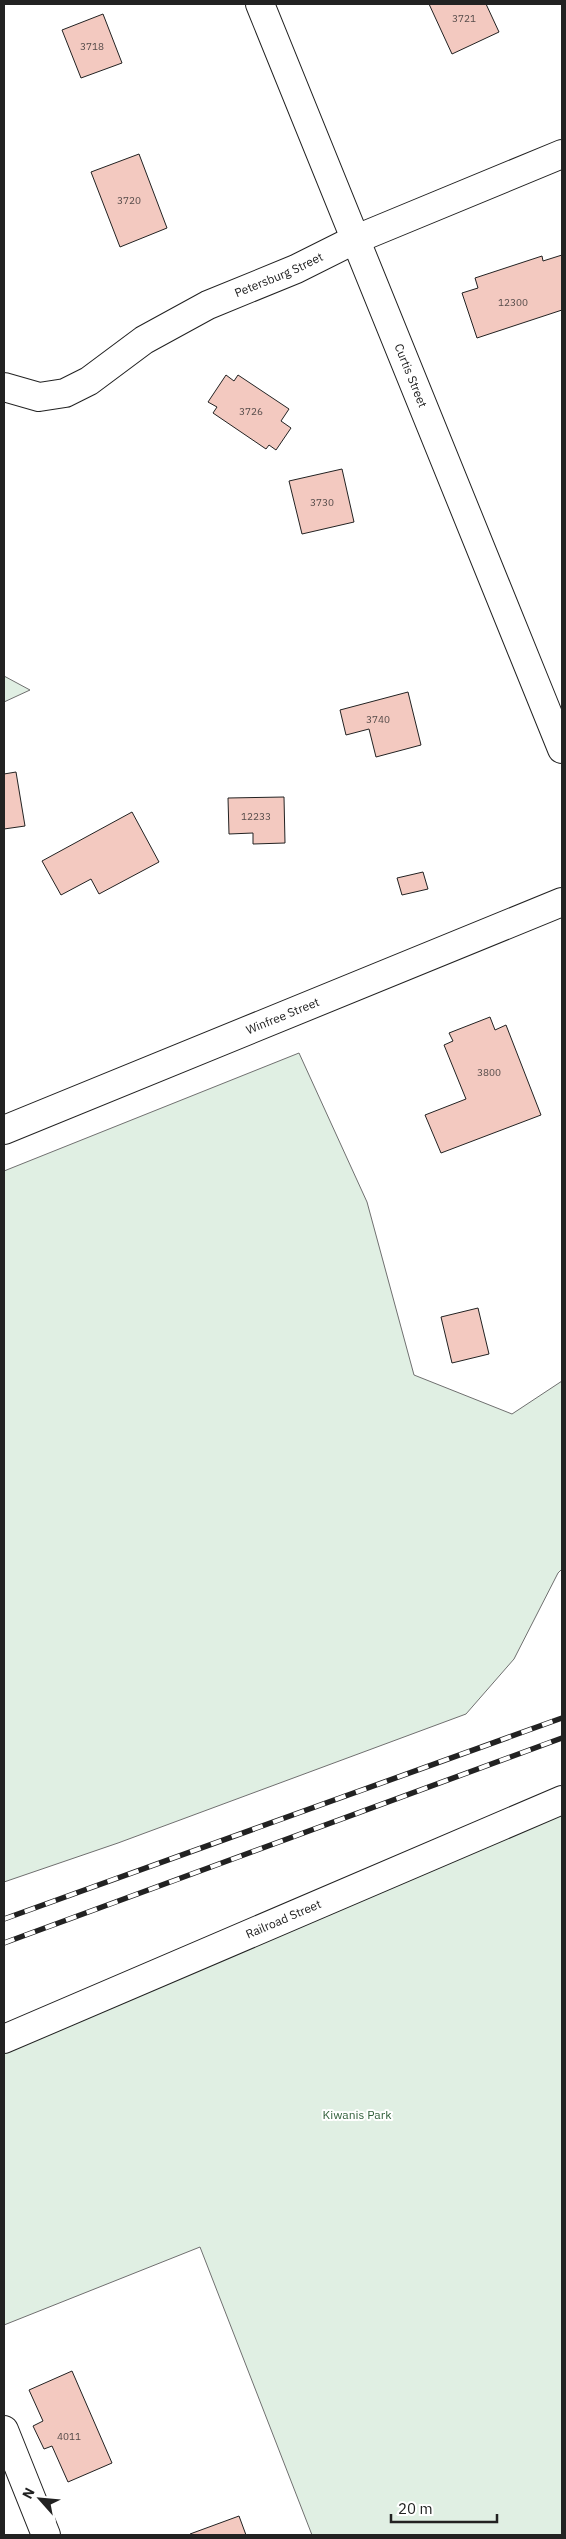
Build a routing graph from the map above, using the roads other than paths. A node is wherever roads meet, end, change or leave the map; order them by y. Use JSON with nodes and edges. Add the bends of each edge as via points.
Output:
{"nodes":[{"id":1,"x":260,"y":4,"type":"edge"},
{"id":2,"x":562,"y":154,"type":"edge"},
{"id":3,"x":354,"y":240,"type":"junction"},
{"id":4,"x":4,"y":387,"type":"edge"},
{"id":5,"x":562,"y":749,"type":"edge"},
{"id":6,"x":562,"y":902,"type":"edge"},
{"id":7,"x":4,"y":1130,"type":"edge"},
{"id":8,"x":562,"y":1800,"type":"edge"},
{"id":9,"x":4,"y":2039,"type":"edge"},
{"id":10,"x":4,"y":2430,"type":"edge"},
{"id":11,"x":46,"y":2535,"type":"edge"}],
"edges":[{"from":1,"to":3,"type":"street","name":"Curtis Street"},
{"from":2,"to":3,"type":"street","name":"Petersburg Street"},
{"from":3,"to":4,"type":"street","name":"Petersburg Street","via":[[296,269],[208,305],[144,340],[89,381],[65,393],[39,397]]},
{"from":3,"to":5,"type":"street","name":"Curtis Street"},
{"from":6,"to":7,"type":"street","name":"Winfree Street"},
{"from":8,"to":9,"type":"street","name":"Railroad Street"},
{"from":10,"to":11,"type":"street"}]}
